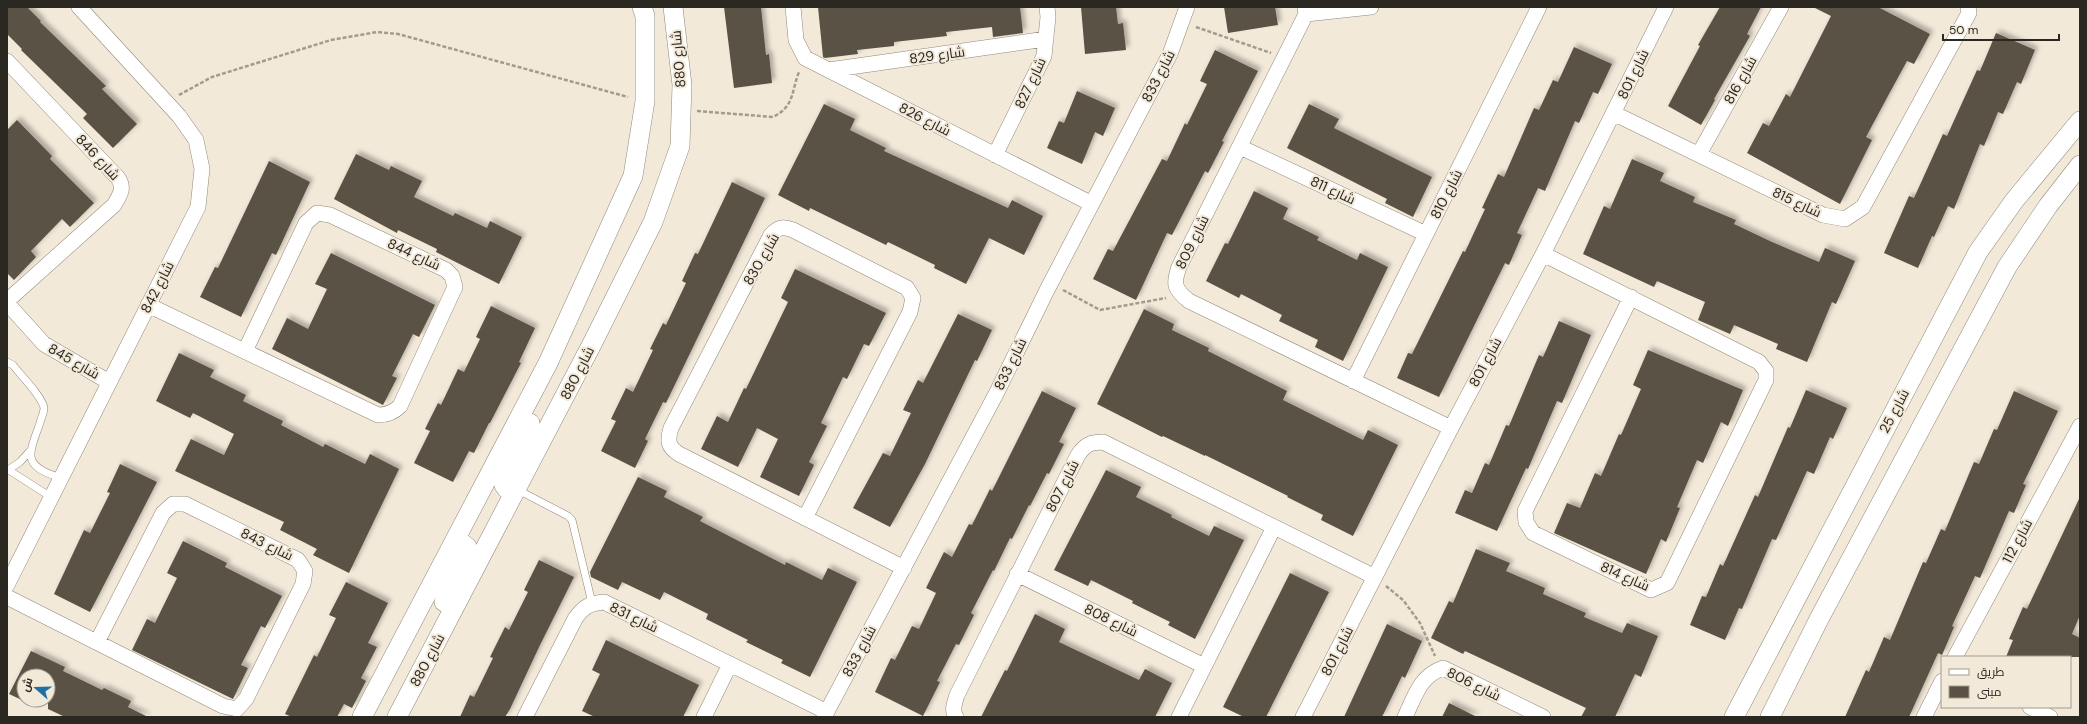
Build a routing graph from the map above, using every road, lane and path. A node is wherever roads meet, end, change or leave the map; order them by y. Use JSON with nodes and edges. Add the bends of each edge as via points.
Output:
{"nodes":[{"id":1,"x":79,"y":7,"type":"edge"},
{"id":2,"x":642,"y":7,"type":"edge"},
{"id":3,"x":673,"y":7,"type":"edge"},
{"id":4,"x":793,"y":7,"type":"edge"},
{"id":5,"x":1047,"y":7,"type":"edge"},
{"id":6,"x":1187,"y":7,"type":"edge"},
{"id":7,"x":1371,"y":7,"type":"edge"},
{"id":8,"x":1540,"y":7,"type":"edge"},
{"id":9,"x":1666,"y":7,"type":"edge"},
{"id":10,"x":1781,"y":7,"type":"edge"},
{"id":11,"x":1968,"y":7,"type":"edge"},
{"id":12,"x":1306,"y":10,"type":"edge"},
{"id":13,"x":1182,"y":23,"type":"junction"},
{"id":14,"x":1046,"y":40,"type":"junction"},
{"id":15,"x":805,"y":58,"type":"junction"},
{"id":16,"x":1284,"y":58,"type":"junction"},
{"id":17,"x":829,"y":70,"type":"junction"},
{"id":18,"x":10,"y":71,"type":"edge"},
{"id":19,"x":645,"y":101,"type":"junction"},
{"id":20,"x":166,"y":102,"type":"junction"},
{"id":21,"x":681,"y":110,"type":"junction"},
{"id":22,"x":1614,"y":113,"type":"junction"},
{"id":23,"x":2080,"y":121,"type":"edge"},
{"id":24,"x":1240,"y":147,"type":"junction"},
{"id":25,"x":995,"y":154,"type":"junction"},
{"id":26,"x":1699,"y":154,"type":"junction"},
{"id":27,"x":2080,"y":165,"type":"edge"},
{"id":28,"x":1092,"y":204,"type":"junction"},
{"id":29,"x":1426,"y":234,"type":"junction"},
{"id":30,"x":1543,"y":254,"type":"junction"},
{"id":31,"x":1051,"y":283,"type":"junction"},
{"id":32,"x":1182,"y":295,"type":"junction"},
{"id":33,"x":1631,"y":297,"type":"junction"},
{"id":34,"x":7,"y":302,"type":"edge"},
{"id":35,"x":148,"y":305,"type":"junction"},
{"id":36,"x":245,"y":351,"type":"junction"},
{"id":37,"x":7,"y":362,"type":"edge"},
{"id":38,"x":548,"y":363,"type":"junction"},
{"id":39,"x":1353,"y":381,"type":"junction"},
{"id":40,"x":109,"y":382,"type":"junction"},
{"id":41,"x":2080,"y":426,"type":"edge"},
{"id":42,"x":1450,"y":428,"type":"junction"},
{"id":43,"x":29,"y":452,"type":"junction"},
{"id":44,"x":8,"y":470,"type":"edge"},
{"id":45,"x":61,"y":478,"type":"junction"},
{"id":46,"x":517,"y":489,"type":"junction"},
{"id":47,"x":51,"y":497,"type":"junction"},
{"id":48,"x":805,"y":518,"type":"junction"},
{"id":49,"x":1274,"y":527,"type":"junction"},
{"id":50,"x":453,"y":544,"type":"junction"},
{"id":51,"x":904,"y":568,"type":"junction"},
{"id":52,"x":1017,"y":574,"type":"junction"},
{"id":53,"x":1375,"y":577,"type":"junction"},
{"id":54,"x":7,"y":585,"type":"edge"},
{"id":55,"x":7,"y":596,"type":"edge"},
{"id":56,"x":592,"y":603,"type":"junction"},
{"id":57,"x":97,"y":642,"type":"junction"},
{"id":58,"x":1956,"y":656,"type":"edge"},
{"id":59,"x":730,"y":664,"type":"junction"},
{"id":60,"x":1204,"y":666,"type":"junction"},
{"id":61,"x":1443,"y":668,"type":"junction"},
{"id":62,"x":1941,"y":683,"type":"edge"},
{"id":63,"x":409,"y":694,"type":"junction"},
{"id":64,"x":2032,"y":708,"type":"edge"},
{"id":65,"x":826,"y":714,"type":"edge"},
{"id":66,"x":362,"y":717,"type":"edge"},
{"id":67,"x":398,"y":717,"type":"edge"},
{"id":68,"x":526,"y":717,"type":"edge"},
{"id":69,"x":704,"y":717,"type":"edge"},
{"id":70,"x":956,"y":717,"type":"edge"},
{"id":71,"x":1179,"y":717,"type":"edge"},
{"id":72,"x":1303,"y":717,"type":"edge"},
{"id":73,"x":1405,"y":717,"type":"edge"},
{"id":74,"x":1542,"y":717,"type":"edge"},
{"id":75,"x":1734,"y":717,"type":"edge"},
{"id":76,"x":1770,"y":717,"type":"edge"},
{"id":77,"x":1924,"y":717,"type":"edge"},
{"id":78,"x":2050,"y":717,"type":"edge"}],
"edges":[{"from":1,"to":20,"type":"street","name":"شارع 842"},
{"from":2,"to":19,"type":"street"},
{"from":3,"to":21,"type":"street","name":"شارع 880","via":[[682,85]]},
{"from":4,"to":15,"type":"street","via":[[796,40]]},
{"from":5,"to":14,"type":"street","name":"شارع 827"},
{"from":6,"to":13,"type":"street","name":"شارع 833"},
{"from":7,"to":12,"type":"street"},
{"from":8,"to":29,"type":"street","name":"شارع 810"},
{"from":9,"to":22,"type":"street","name":"شارع 801"},
{"from":10,"to":26,"type":"street","name":"شارع 816"},
{"from":11,"to":26,"type":"street","name":"شارع 815","via":[[1969,13],[1863,207],[1845,219],[1824,215]]},
{"from":12,"to":16,"type":"street","name":"شارع 809"},
{"from":13,"to":16,"type":"path"},
{"from":13,"to":28,"type":"street","name":"شارع 833","via":[[1170,54]]},
{"from":14,"to":17,"type":"street","name":"شارع 829"},
{"from":14,"to":25,"type":"street","name":"شارع 827","via":[[1044,56]]},
{"from":15,"to":17,"type":"street","name":"شارع 826"},
{"from":15,"to":21,"type":"path","via":[[796,79],[792,99],[784,111],[773,117]]},
{"from":16,"to":24,"type":"street","name":"شارع 809"},
{"from":17,"to":25,"type":"street","name":"شارع 826"},
{"from":18,"to":34,"type":"street","name":"شارع 846","via":[[118,178],[122,183],[122,190],[114,205]]},
{"from":19,"to":20,"type":"path","via":[[398,34],[377,32],[331,40],[212,77]]},
{"from":19,"to":38,"type":"street","via":[[633,176]]},
{"from":20,"to":35,"type":"street","name":"شارع 842","via":[[196,140],[202,169],[198,207]]},
{"from":21,"to":46,"type":"street","name":"شارع 880","via":[[680,146],[653,222]]},
{"from":22,"to":26,"type":"street","name":"شارع 815"},
{"from":22,"to":30,"type":"street","name":"شارع 801"},
{"from":23,"to":75,"type":"street","name":"شارع 25","via":[[2014,201],[1978,252]]},
{"from":24,"to":29,"type":"street","name":"شارع 811"},
{"from":24,"to":32,"type":"street","name":"شارع 809","via":[[1179,267],[1174,280]]},
{"from":25,"to":28,"type":"street","name":"شارع 826"},
{"from":27,"to":76,"type":"street","via":[[2048,206],[2000,279],[1819,619]]},
{"from":28,"to":31,"type":"street","name":"شارع 833"},
{"from":29,"to":39,"type":"street","name":"شارع 810"},
{"from":30,"to":33,"type":"street","name":"شارع 814"},
{"from":30,"to":42,"type":"street","name":"شارع 801"},
{"from":31,"to":32,"type":"path","via":[[1100,310]]},
{"from":31,"to":51,"type":"street","name":"شارع 833","via":[[996,394]]},
{"from":32,"to":39,"type":"street","via":[[1189,301]]},
{"from":33,"to":33,"type":"street","name":"شارع 814","via":[[1759,362],[1766,371],[1766,380],[1667,583],[1651,590],[1533,533],[1526,522],[1525,511]]},
{"from":34,"to":40,"type":"street","name":"شارع 845","via":[[44,344]]},
{"from":35,"to":36,"type":"street","name":"شارع 844"},
{"from":35,"to":40,"type":"street","name":"شارع 842"},
{"from":36,"to":36,"type":"street","name":"شارع 844","via":[[378,415],[390,413],[400,406],[455,287],[455,282],[446,270],[330,215],[317,213],[306,223]]},
{"from":37,"to":43,"type":"lane","via":[[13,365],[42,402],[44,410]]},
{"from":38,"to":46,"type":"street","via":[[542,392],[505,480],[504,485],[507,489]]},
{"from":38,"to":50,"type":"street"},
{"from":39,"to":42,"type":"street"},
{"from":40,"to":45,"type":"street","name":"شارع 842"},
{"from":41,"to":58,"type":"street","name":"شارع 112"},
{"from":42,"to":53,"type":"street","name":"شارع 801"},
{"from":43,"to":44,"type":"lane"},
{"from":43,"to":45,"type":"lane","via":[[33,463],[41,472]]},
{"from":44,"to":47,"type":"lane"},
{"from":45,"to":47,"type":"street","name":"شارع 842"},
{"from":46,"to":56,"type":"lane","via":[[572,520]]},
{"from":46,"to":63,"type":"street","name":"شارع 880"},
{"from":47,"to":54,"type":"street","name":"شارع 842"},
{"from":48,"to":48,"type":"street","name":"شارع 830","via":[[679,454],[672,449],[668,438],[771,235],[781,227],[793,230],[907,288],[913,298],[910,312]]},
{"from":48,"to":51,"type":"street","name":"شارع 830"},
{"from":49,"to":52,"type":"street","name":"شارع 807","via":[[1103,442],[1092,442],[1078,455]]},
{"from":49,"to":53,"type":"street","name":"شارع 807"},
{"from":49,"to":60,"type":"street"},
{"from":50,"to":63,"type":"street","via":[[462,543],[467,546],[467,553],[416,659],[411,673]]},
{"from":50,"to":66,"type":"street"},
{"from":51,"to":65,"type":"street","name":"شارع 833"},
{"from":52,"to":60,"type":"street","name":"شارع 808"},
{"from":52,"to":70,"type":"street","name":"شارع 807","via":[[957,695],[954,705]]},
{"from":53,"to":61,"type":"path","via":[[1403,600],[1420,623],[1431,650]]},
{"from":53,"to":72,"type":"street","name":"شارع 801"},
{"from":55,"to":57,"type":"street","name":"شارع 843"},
{"from":56,"to":59,"type":"street","name":"شارع 831","via":[[604,602]]},
{"from":56,"to":68,"type":"street","name":"شارع 831","via":[[582,609],[575,619]]},
{"from":57,"to":57,"type":"street","name":"شارع 843","via":[[223,706],[237,709],[246,699],[303,584],[303,565],[298,560],[185,504],[173,504],[163,513]]},
{"from":59,"to":65,"type":"street","name":"شارع 831"},
{"from":59,"to":69,"type":"street"},
{"from":60,"to":71,"type":"street"},
{"from":61,"to":73,"type":"street","name":"شارع 806","via":[[1431,672],[1421,684]]},
{"from":61,"to":74,"type":"street","name":"شارع 806"},
{"from":62,"to":77,"type":"street"},
{"from":63,"to":67,"type":"street","name":"شارع 880"},
{"from":64,"to":78,"type":"street"}]}
